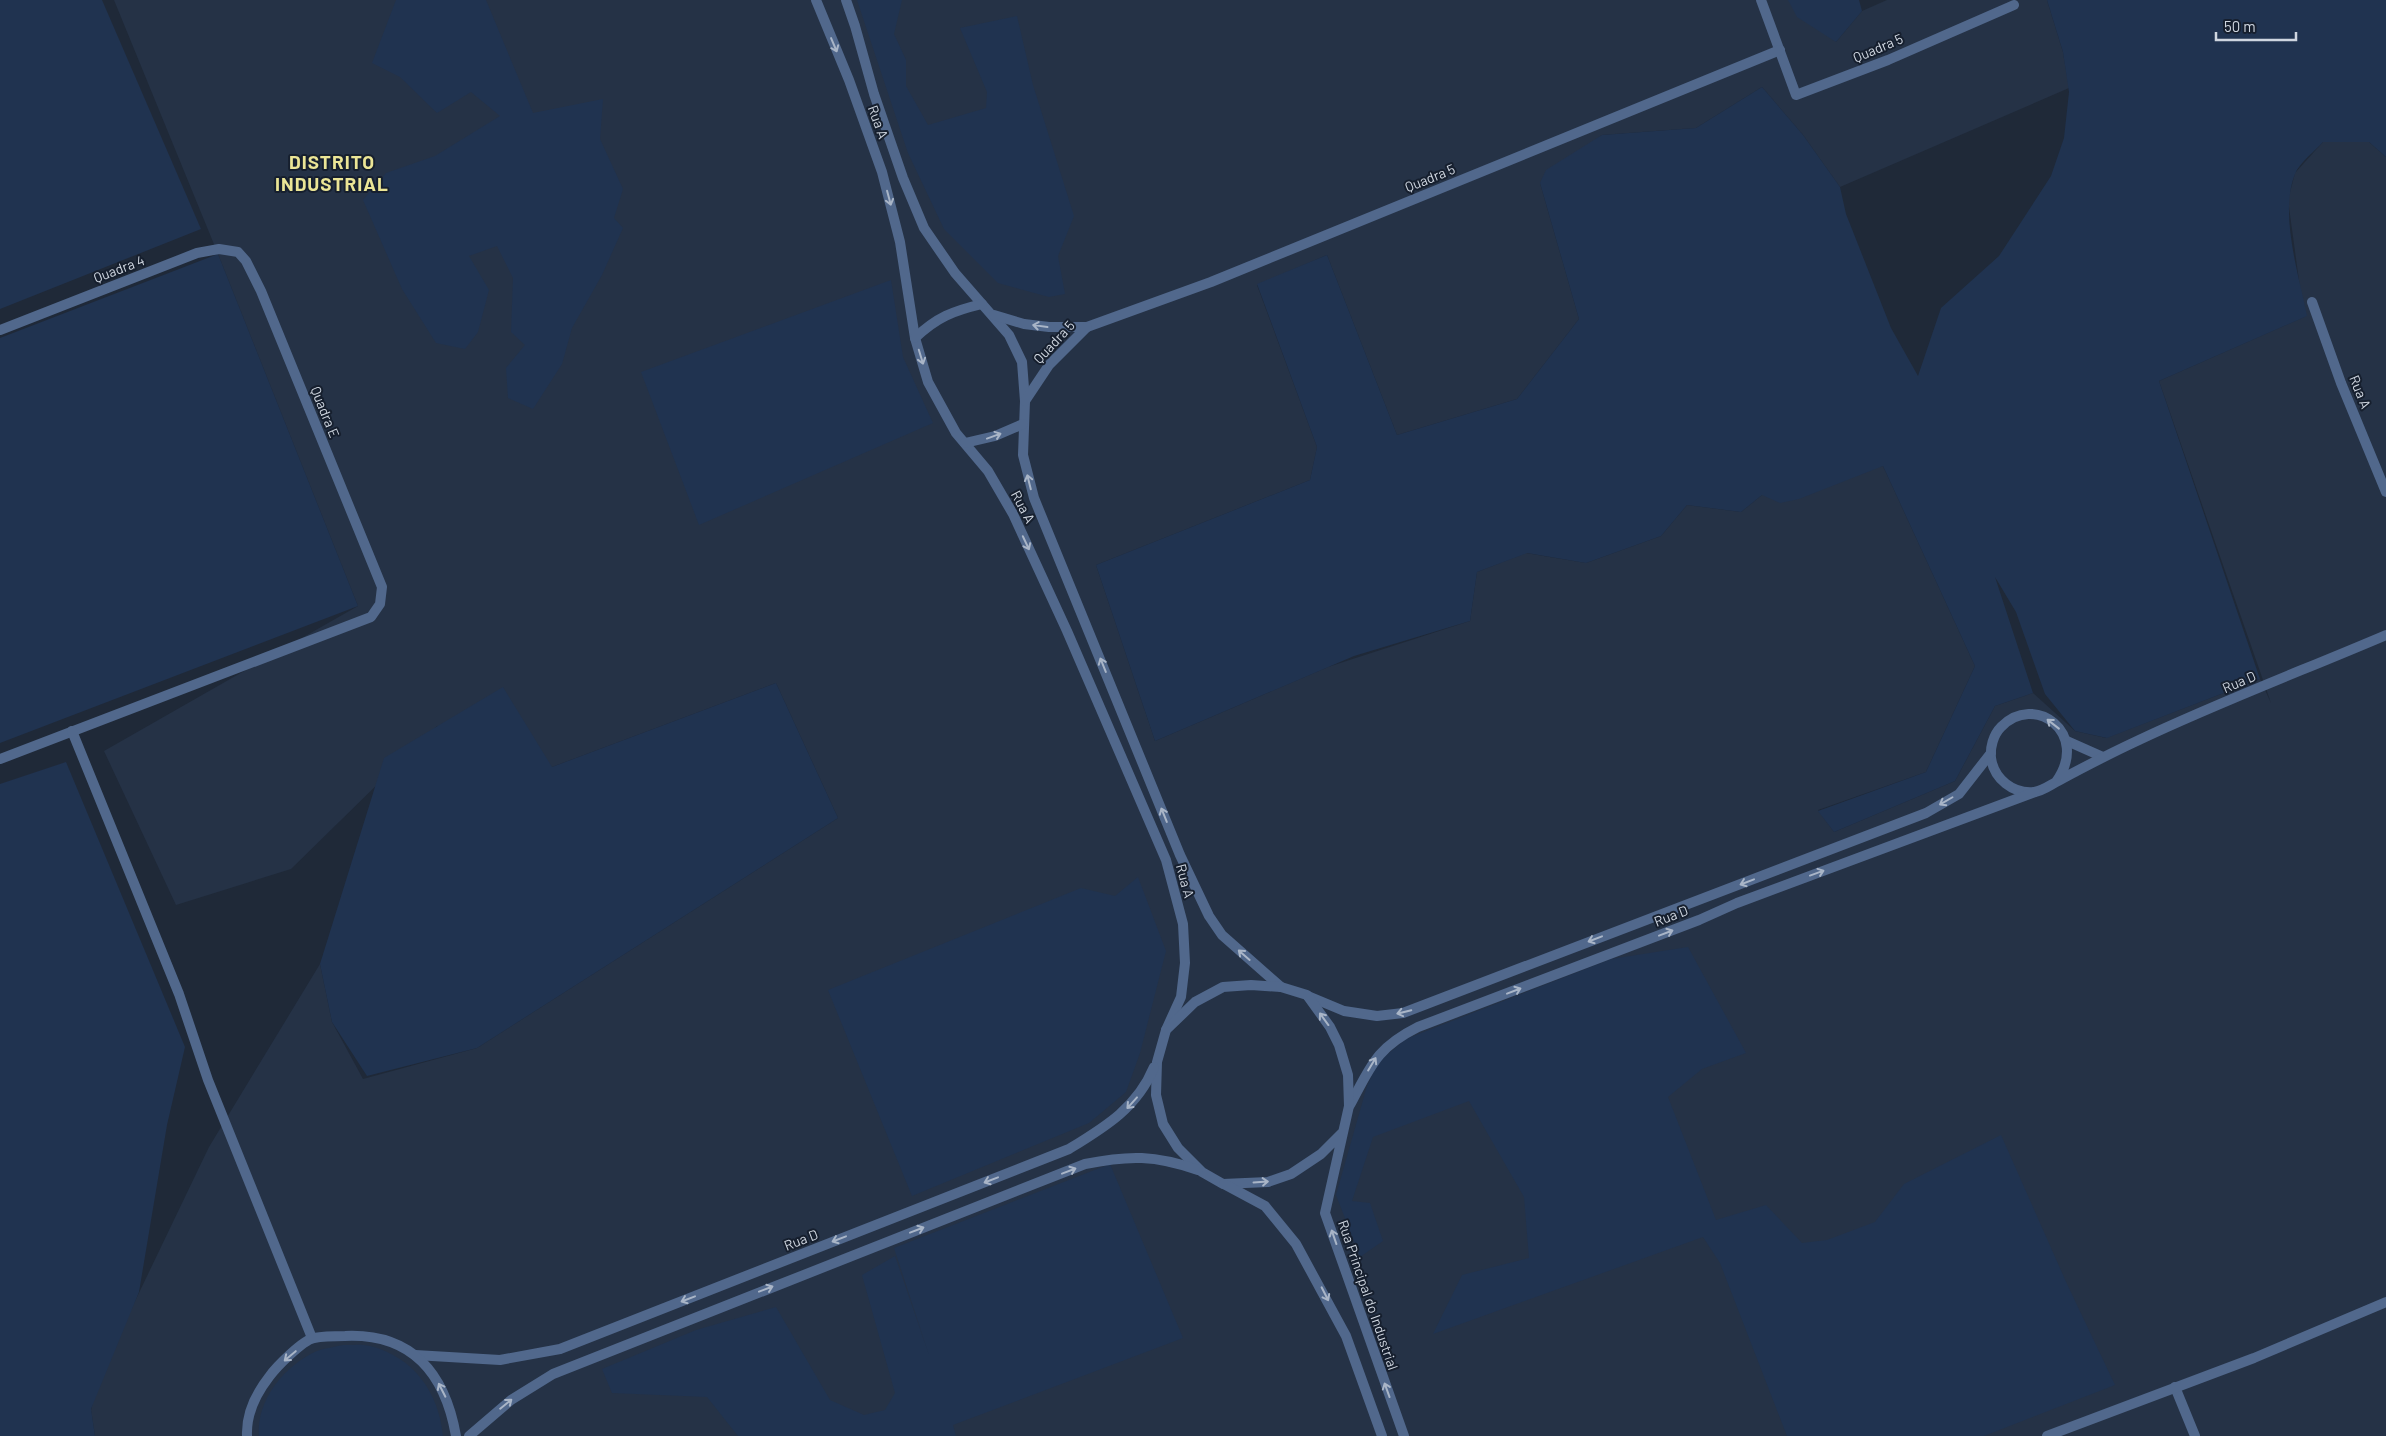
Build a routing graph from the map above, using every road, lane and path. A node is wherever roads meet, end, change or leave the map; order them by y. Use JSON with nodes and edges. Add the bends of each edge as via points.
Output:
{"nodes":[{"id":1,"x":816,"y":0,"type":"edge"},
{"id":2,"x":846,"y":0,"type":"edge"},
{"id":3,"x":1761,"y":0,"type":"edge"},
{"id":4,"x":2014,"y":5,"type":"dead end"},
{"id":5,"x":1780,"y":50,"type":"junction"},
{"id":6,"x":246,"y":261,"type":"joint"},
{"id":7,"x":2312,"y":302,"type":"dead end"},
{"id":8,"x":982,"y":304,"type":"junction"},
{"id":9,"x":993,"y":315,"type":"junction"},
{"id":10,"x":1088,"y":327,"type":"junction"},
{"id":11,"x":0,"y":330,"type":"edge"},
{"id":12,"x":915,"y":338,"type":"junction"},
{"id":13,"x":1025,"y":400,"type":"junction"},
{"id":14,"x":1022,"y":424,"type":"junction"},
{"id":15,"x":965,"y":443,"type":"junction"},
{"id":16,"x":2386,"y":492,"type":"edge"},
{"id":17,"x":2386,"y":635,"type":"edge"},
{"id":18,"x":72,"y":731,"type":"junction"},
{"id":19,"x":2066,"y":741,"type":"junction"},
{"id":20,"x":1990,"y":753,"type":"junction"},
{"id":21,"x":1140,"y":755,"type":"junction"},
{"id":22,"x":2103,"y":757,"type":"junction"},
{"id":23,"x":0,"y":759,"type":"edge"},
{"id":24,"x":1125,"y":763,"type":"junction"},
{"id":25,"x":2056,"y":782,"type":"junction"},
{"id":26,"x":2035,"y":792,"type":"junction"},
{"id":27,"x":1729,"y":889,"type":"junction"},
{"id":28,"x":1738,"y":903,"type":"junction"},
{"id":29,"x":1281,"y":986,"type":"junction"},
{"id":30,"x":1307,"y":995,"type":"junction"},
{"id":31,"x":1166,"y":1030,"type":"junction"},
{"id":32,"x":1156,"y":1062,"type":"junction"},
{"id":33,"x":1349,"y":1106,"type":"junction"},
{"id":34,"x":1343,"y":1132,"type":"junction"},
{"id":35,"x":1202,"y":1172,"type":"junction"},
{"id":36,"x":1224,"y":1184,"type":"junction"},
{"id":37,"x":727,"y":1284,"type":"junction"},
{"id":38,"x":734,"y":1301,"type":"junction"},
{"id":39,"x":2386,"y":1302,"type":"edge"},
{"id":40,"x":312,"y":1338,"type":"junction"},
{"id":41,"x":415,"y":1355,"type":"junction"},
{"id":42,"x":2175,"y":1387,"type":"junction"},
{"id":43,"x":246,"y":1419,"type":"junction"},
{"id":44,"x":240,"y":1436,"type":"edge"},
{"id":45,"x":247,"y":1436,"type":"edge"},
{"id":46,"x":456,"y":1436,"type":"edge"},
{"id":47,"x":469,"y":1436,"type":"edge"},
{"id":48,"x":1382,"y":1436,"type":"edge"},
{"id":49,"x":1404,"y":1436,"type":"edge"},
{"id":50,"x":2047,"y":1436,"type":"edge"},
{"id":51,"x":2195,"y":1436,"type":"edge"}],
"edges":[{"from":1,"to":12,"type":"street","name":"Rua A","one_way":true,"via":[[882,172],[900,242]]},
{"from":2,"to":8,"type":"street","name":"Rua A","via":[[874,94],[924,228],[955,273]]},
{"from":3,"to":5,"type":"street","name":"Quadra 5"},
{"from":4,"to":5,"type":"street","name":"Quadra 5","via":[[1888,60],[1796,95]]},
{"from":5,"to":10,"type":"street","name":"Quadra 5","via":[[1220,278]]},
{"from":6,"to":11,"type":"street","name":"Quadra 4","via":[[238,252],[219,249],[197,253]]},
{"from":6,"to":18,"type":"street","name":"Quadra E","via":[[382,587],[380,604],[371,618]]},
{"from":7,"to":16,"type":"street","name":"Rua A"},
{"from":8,"to":9,"type":"street","name":"Rua A"},
{"from":8,"to":12,"type":"street","via":[[953,310],[931,323]]},
{"from":10,"to":9,"type":"street","name":"Quadra 5","one_way":true,"via":[[1024,324]]},
{"from":9,"to":13,"type":"street","name":"Rua A","via":[[1009,335],[1022,362]]},
{"from":10,"to":13,"type":"street","name":"Quadra 5","via":[[1048,365]]},
{"from":12,"to":15,"type":"street","name":"Rua A","one_way":true,"via":[[939,406]]},
{"from":13,"to":14,"type":"street","name":"Rua A"},
{"from":15,"to":14,"type":"street","one_way":true,"via":[[995,436]]},
{"from":21,"to":14,"type":"street","name":"Rua A","one_way":true,"via":[[1034,498],[1023,455]]},
{"from":15,"to":24,"type":"street","name":"Rua A","one_way":true,"via":[[988,471],[1013,514]]},
{"from":17,"to":22,"type":"street","name":"Rua D"},
{"from":18,"to":23,"type":"street","name":"Quadra E"},
{"from":18,"to":40,"type":"street"},
{"from":19,"to":20,"type":"street","one_way":true,"via":[[2050,720],[2024,714],[2000,728]]},
{"from":19,"to":22,"type":"street"},
{"from":19,"to":25,"type":"street","via":[[2068,756],[2065,770]]},
{"from":20,"to":26,"type":"street","via":[[1992,766],[1999,778],[2016,789]]},
{"from":20,"to":27,"type":"street","name":"Rua D","one_way":true,"via":[[1959,794],[1926,812]]},
{"from":21,"to":24,"type":"street"},
{"from":29,"to":21,"type":"street","name":"Rua A","one_way":true,"via":[[1222,935],[1210,916],[1180,855]]},
{"from":22,"to":25,"type":"street","name":"Rua D"},
{"from":24,"to":31,"type":"street","name":"Rua A","via":[[1166,860],[1183,924],[1185,963],[1180,997]]},
{"from":25,"to":26,"type":"street"},
{"from":28,"to":26,"type":"street","name":"Rua D","one_way":true},
{"from":27,"to":28,"type":"street"},
{"from":27,"to":30,"type":"street","name":"Rua D","one_way":true,"via":[[1403,1013],[1377,1016],[1344,1011]]},
{"from":33,"to":28,"type":"street","name":"Rua D","one_way":true,"via":[[1374,1058],[1397,1037]]},
{"from":29,"to":30,"type":"street","name":"Rua D"},
{"from":29,"to":31,"type":"street","via":[[1223,987],[1195,1002]]},
{"from":33,"to":30,"type":"street","one_way":true,"via":[[1348,1075],[1339,1045]]},
{"from":31,"to":32,"type":"street","name":"Rua A"},
{"from":32,"to":35,"type":"street","via":[[1156,1095],[1163,1124],[1178,1148]]},
{"from":32,"to":37,"type":"street","name":"Rua D","one_way":true,"via":[[1146,1086],[1120,1116],[1068,1149]]},
{"from":33,"to":34,"type":"street","name":"Rua Principal do Industrial"},
{"from":36,"to":34,"type":"street","one_way":true,"via":[[1268,1182],[1291,1174],[1321,1154]]},
{"from":49,"to":34,"type":"street","name":"Rua Principal do Industrial","one_way":true,"via":[[1325,1213]]},
{"from":35,"to":36,"type":"street"},
{"from":38,"to":35,"type":"street","one_way":true,"via":[[1085,1164],[1139,1157],[1170,1161]]},
{"from":36,"to":48,"type":"street","one_way":true,"via":[[1265,1206],[1311,1267],[1346,1336]]},
{"from":37,"to":38,"type":"street"},
{"from":37,"to":41,"type":"street","name":"Rua D","one_way":true,"via":[[560,1349],[500,1360]]},
{"from":47,"to":38,"type":"street","one_way":true,"via":[[511,1400],[553,1374]]},
{"from":39,"to":42,"type":"street","via":[[2254,1358]]},
{"from":40,"to":41,"type":"street","via":[[379,1338],[405,1347]]},
{"from":40,"to":43,"type":"street","one_way":true,"via":[[276,1368],[260,1389]]},
{"from":46,"to":41,"type":"street","one_way":true,"via":[[442,1387]]},
{"from":42,"to":50,"type":"street"},
{"from":42,"to":51,"type":"street"},
{"from":43,"to":44,"type":"street"},
{"from":43,"to":45,"type":"street"}]}
